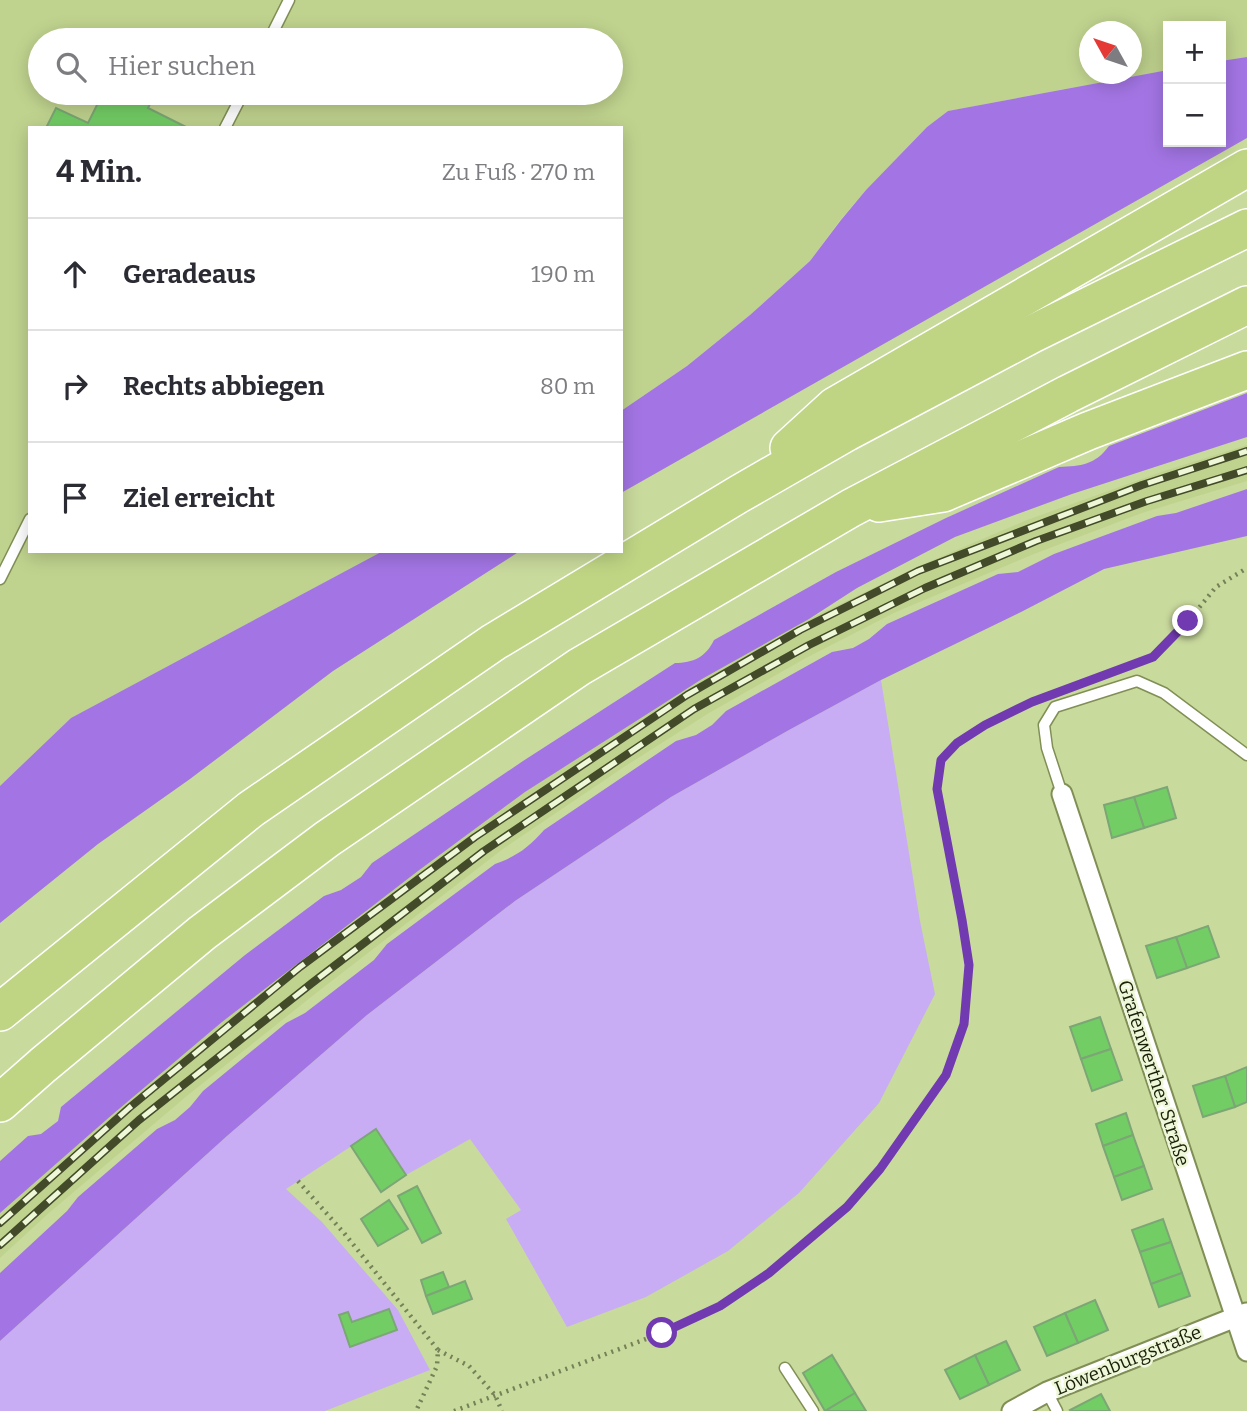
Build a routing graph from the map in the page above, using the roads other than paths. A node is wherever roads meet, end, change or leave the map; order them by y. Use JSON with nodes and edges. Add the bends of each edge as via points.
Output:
{"nodes":[{"id":1,"x":289,"y":0,"type":"edge"},
{"id":2,"x":275,"y":28,"type":"edge"},
{"id":3,"x":237,"y":105,"type":"edge"},
{"id":4,"x":226,"y":126,"type":"edge"},
{"id":5,"x":1247,"y":168,"type":"edge"},
{"id":6,"x":1247,"y":228,"type":"edge"},
{"id":7,"x":1247,"y":305,"type":"edge"},
{"id":8,"x":1247,"y":370,"type":"edge"},
{"id":9,"x":739,"y":494,"type":"junction"},
{"id":10,"x":851,"y":508,"type":"junction"},
{"id":11,"x":28,"y":523,"type":"edge"},
{"id":12,"x":0,"y":579,"type":"edge"},
{"id":13,"x":1247,"y":755,"type":"edge"},
{"id":14,"x":1062,"y":794,"type":"joint"},
{"id":15,"x":0,"y":1012,"type":"edge"},
{"id":16,"x":0,"y":1103,"type":"edge"},
{"id":17,"x":1241,"y":1315,"type":"edge"},
{"id":18,"x":1247,"y":1351,"type":"edge"},
{"id":19,"x":785,"y":1368,"type":"dead end"},
{"id":20,"x":1047,"y":1392,"type":"junction"},
{"id":21,"x":813,"y":1411,"type":"edge"},
{"id":22,"x":1012,"y":1411,"type":"edge"},
{"id":23,"x":1057,"y":1411,"type":"edge"}],
"edges":[{"from":1,"to":2,"type":"lane"},
{"from":3,"to":4,"type":"lane"},
{"from":5,"to":9,"type":"highway","via":[[835,406]]},
{"from":6,"to":9,"type":"highway","via":[[1032,334]]},
{"from":7,"to":10,"type":"highway"},
{"from":8,"to":10,"type":"highway","via":[[943,493]]},
{"from":9,"to":15,"type":"highway","via":[[494,642],[251,809]]},
{"from":10,"to":16,"type":"highway","via":[[579,667],[327,839],[202,933]]},
{"from":11,"to":12,"type":"lane"},
{"from":13,"to":14,"type":"lane","via":[[1164,693],[1137,681],[1055,707],[1044,725]]},
{"from":14,"to":17,"type":"street","name":"Grafenwerther Straße"},
{"from":17,"to":18,"type":"street","name":"Grafenwerther Straße"},
{"from":17,"to":20,"type":"street","name":"Löwenburgstraße"},
{"from":19,"to":21,"type":"lane"},
{"from":20,"to":22,"type":"street","name":"Löwenburgstraße"},
{"from":20,"to":23,"type":"lane"}]}
